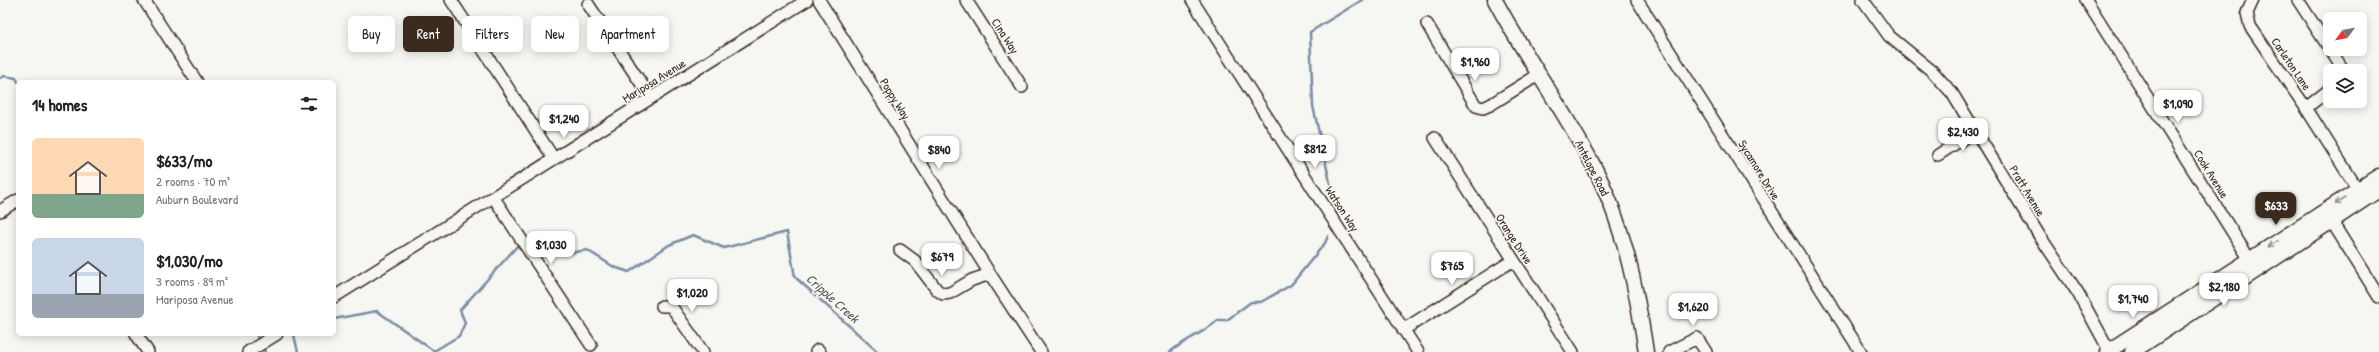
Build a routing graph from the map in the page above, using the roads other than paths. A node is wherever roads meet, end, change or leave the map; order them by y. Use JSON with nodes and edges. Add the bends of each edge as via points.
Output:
{"nodes":[{"id":1,"x":144,"y":0,"type":"edge"},
{"id":2,"x":451,"y":0,"type":"edge"},
{"id":3,"x":807,"y":0,"type":"edge"},
{"id":4,"x":819,"y":0,"type":"edge"},
{"id":5,"x":966,"y":0,"type":"edge"},
{"id":6,"x":1192,"y":0,"type":"edge"},
{"id":7,"x":1495,"y":0,"type":"edge"},
{"id":8,"x":1637,"y":0,"type":"edge"},
{"id":9,"x":1863,"y":0,"type":"edge"},
{"id":10,"x":2086,"y":0,"type":"edge"},
{"id":11,"x":2253,"y":0,"type":"edge"},
{"id":12,"x":2298,"y":0,"type":"edge"},
{"id":13,"x":588,"y":4,"type":"dead end"},
{"id":14,"x":1427,"y":24,"type":"dead end"},
{"id":15,"x":2339,"y":64,"type":"edge"},
{"id":16,"x":1538,"y":75,"type":"junction"},
{"id":17,"x":196,"y":80,"type":"edge"},
{"id":18,"x":1022,"y":87,"type":"dead end"},
{"id":19,"x":2323,"y":95,"type":"edge"},
{"id":20,"x":651,"y":98,"type":"junction"},
{"id":21,"x":2306,"y":108,"type":"junction"},
{"id":22,"x":1975,"y":131,"type":"junction"},
{"id":23,"x":1435,"y":138,"type":"dead end"},
{"id":24,"x":1938,"y":155,"type":"dead end"},
{"id":25,"x":554,"y":159,"type":"junction"},
{"id":26,"x":2379,"y":176,"type":"edge"},
{"id":27,"x":2379,"y":190,"type":"edge"},
{"id":28,"x":2361,"y":195,"type":"junction"},
{"id":29,"x":494,"y":198,"type":"junction"},
{"id":30,"x":16,"y":201,"type":"edge"},
{"id":31,"x":0,"y":211,"type":"edge"},
{"id":32,"x":2332,"y":222,"type":"junction"},
{"id":33,"x":900,"y":250,"type":"dead end"},
{"id":34,"x":2250,"y":260,"type":"junction"},
{"id":35,"x":1512,"y":261,"type":"junction"},
{"id":36,"x":990,"y":274,"type":"junction"},
{"id":37,"x":336,"y":294,"type":"edge"},
{"id":38,"x":2379,"y":297,"type":"edge"},
{"id":39,"x":662,"y":306,"type":"dead end"},
{"id":40,"x":2192,"y":314,"type":"junction"},
{"id":41,"x":1403,"y":330,"type":"junction"},
{"id":42,"x":137,"y":336,"type":"edge"},
{"id":43,"x":272,"y":336,"type":"edge"},
{"id":44,"x":591,"y":345,"type":"dead end"},
{"id":45,"x":251,"y":350,"type":"edge"},
{"id":46,"x":148,"y":352,"type":"edge"},
{"id":47,"x":703,"y":352,"type":"edge"},
{"id":48,"x":816,"y":352,"type":"edge"},
{"id":49,"x":820,"y":352,"type":"edge"},
{"id":50,"x":1041,"y":352,"type":"edge"},
{"id":51,"x":1418,"y":352,"type":"edge"},
{"id":52,"x":1573,"y":352,"type":"edge"},
{"id":53,"x":1646,"y":352,"type":"edge"},
{"id":54,"x":1669,"y":352,"type":"edge"},
{"id":55,"x":1706,"y":352,"type":"edge"},
{"id":56,"x":1861,"y":352,"type":"edge"},
{"id":57,"x":2108,"y":352,"type":"edge"},
{"id":58,"x":2132,"y":352,"type":"edge"}],
"edges":[{"from":1,"to":17,"type":"street"},
{"from":2,"to":25,"type":"street"},
{"from":3,"to":20,"type":"street","name":"Mariposa Avenue"},
{"from":4,"to":36,"type":"street","name":"Poppy Way"},
{"from":5,"to":18,"type":"street","name":"Cina Way"},
{"from":6,"to":41,"type":"street","name":"Watson Way"},
{"from":7,"to":16,"type":"main road","name":"Antelope Road"},
{"from":8,"to":56,"type":"street","name":"Sycamore Drive"},
{"from":9,"to":22,"type":"street","name":"Pratt Avenue","via":[[1889,36],[1940,80]]},
{"from":10,"to":34,"type":"street","name":"Cook Avenue"},
{"from":11,"to":21,"type":"street","name":"Carleton Lane","via":[[2247,13],[2250,26]]},
{"from":12,"to":15,"type":"street"},
{"from":13,"to":20,"type":"street"},
{"from":14,"to":16,"type":"street","via":[[1476,106],[1483,108],[1490,105]]},
{"from":16,"to":53,"type":"main road","name":"Antelope Road","via":[[1591,162],[1615,215],[1633,276]]},
{"from":19,"to":21,"type":"street"},
{"from":20,"to":25,"type":"street","name":"Mariposa Avenue"},
{"from":21,"to":28,"type":"street","name":"Carleton Lane"},
{"from":22,"to":24,"type":"street"},
{"from":22,"to":57,"type":"street","name":"Pratt Avenue","via":[[2078,293]]},
{"from":23,"to":35,"type":"street","name":"Orange Drive"},
{"from":25,"to":29,"type":"street","name":"Mariposa Avenue"},
{"from":26,"to":28,"type":"main road"},
{"from":27,"to":28,"type":"main road"},
{"from":28,"to":32,"type":"main road"},
{"from":28,"to":34,"type":"main road","one_way":true},
{"from":29,"to":37,"type":"street","name":"Mariposa Avenue"},
{"from":29,"to":44,"type":"street"},
{"from":30,"to":31,"type":"street"},
{"from":32,"to":38,"type":"street"},
{"from":32,"to":40,"type":"main road"},
{"from":33,"to":36,"type":"street","via":[[915,261],[937,290],[944,294],[950,294],[972,280]]},
{"from":34,"to":40,"type":"main road","via":[[2247,269],[2210,294]]},
{"from":34,"to":57,"type":"main road"},
{"from":35,"to":41,"type":"street"},
{"from":35,"to":52,"type":"street","name":"Orange Drive"},
{"from":36,"to":50,"type":"street","name":"Poppy Way"},
{"from":39,"to":47,"type":"street","via":[[671,306]]},
{"from":40,"to":58,"type":"main road"},
{"from":41,"to":51,"type":"street","name":"Watson Way"},
{"from":42,"to":46,"type":"street"},
{"from":43,"to":45,"type":"street"},
{"from":48,"to":49,"type":"street"},
{"from":54,"to":55,"type":"street","via":[[1697,338]]}]}
